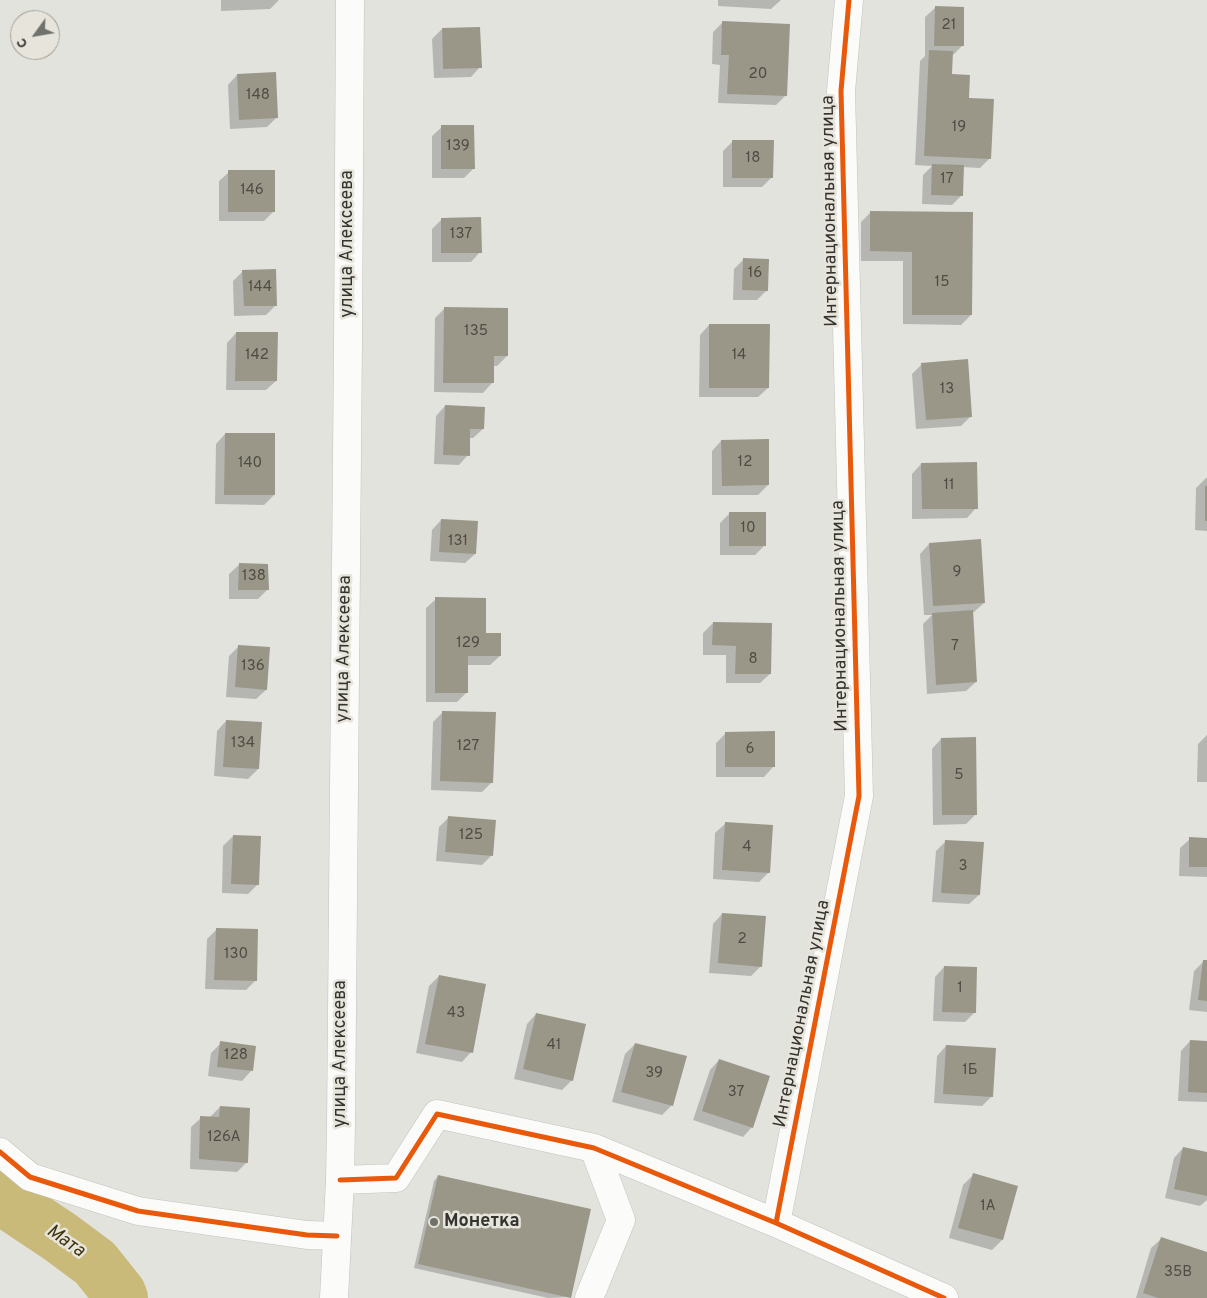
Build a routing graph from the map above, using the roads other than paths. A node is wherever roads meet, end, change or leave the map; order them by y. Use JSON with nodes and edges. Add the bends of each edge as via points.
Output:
{"nodes":[{"id":1,"x":350,"y":0,"type":"edge"},
{"id":2,"x":849,"y":0,"type":"edge"},
{"id":3,"x":594,"y":1148,"type":"junction"},
{"id":4,"x":0,"y":1152,"type":"edge"},
{"id":5,"x":340,"y":1180,"type":"junction"},
{"id":6,"x":776,"y":1224,"type":"junction"},
{"id":7,"x":337,"y":1236,"type":"junction"},
{"id":8,"x":334,"y":1298,"type":"edge"},
{"id":9,"x":589,"y":1298,"type":"edge"},
{"id":10,"x":944,"y":1298,"type":"edge"}],
"edges":[{"from":1,"to":5,"type":"street","name":"улица Алексеева"},
{"from":2,"to":6,"type":"street","name":"Интернациональная улица","via":[[841,91],[859,796]]},
{"from":3,"to":5,"type":"street","via":[[437,1114],[396,1178]]},
{"from":3,"to":6,"type":"street"},
{"from":3,"to":9,"type":"street","via":[[621,1220]]},
{"from":4,"to":7,"type":"street","via":[[30,1177],[138,1212],[306,1235]]},
{"from":5,"to":7,"type":"street","name":"улица Алексеева"},
{"from":6,"to":10,"type":"street"},
{"from":7,"to":8,"type":"street","name":"улица Алексеева"}]}
